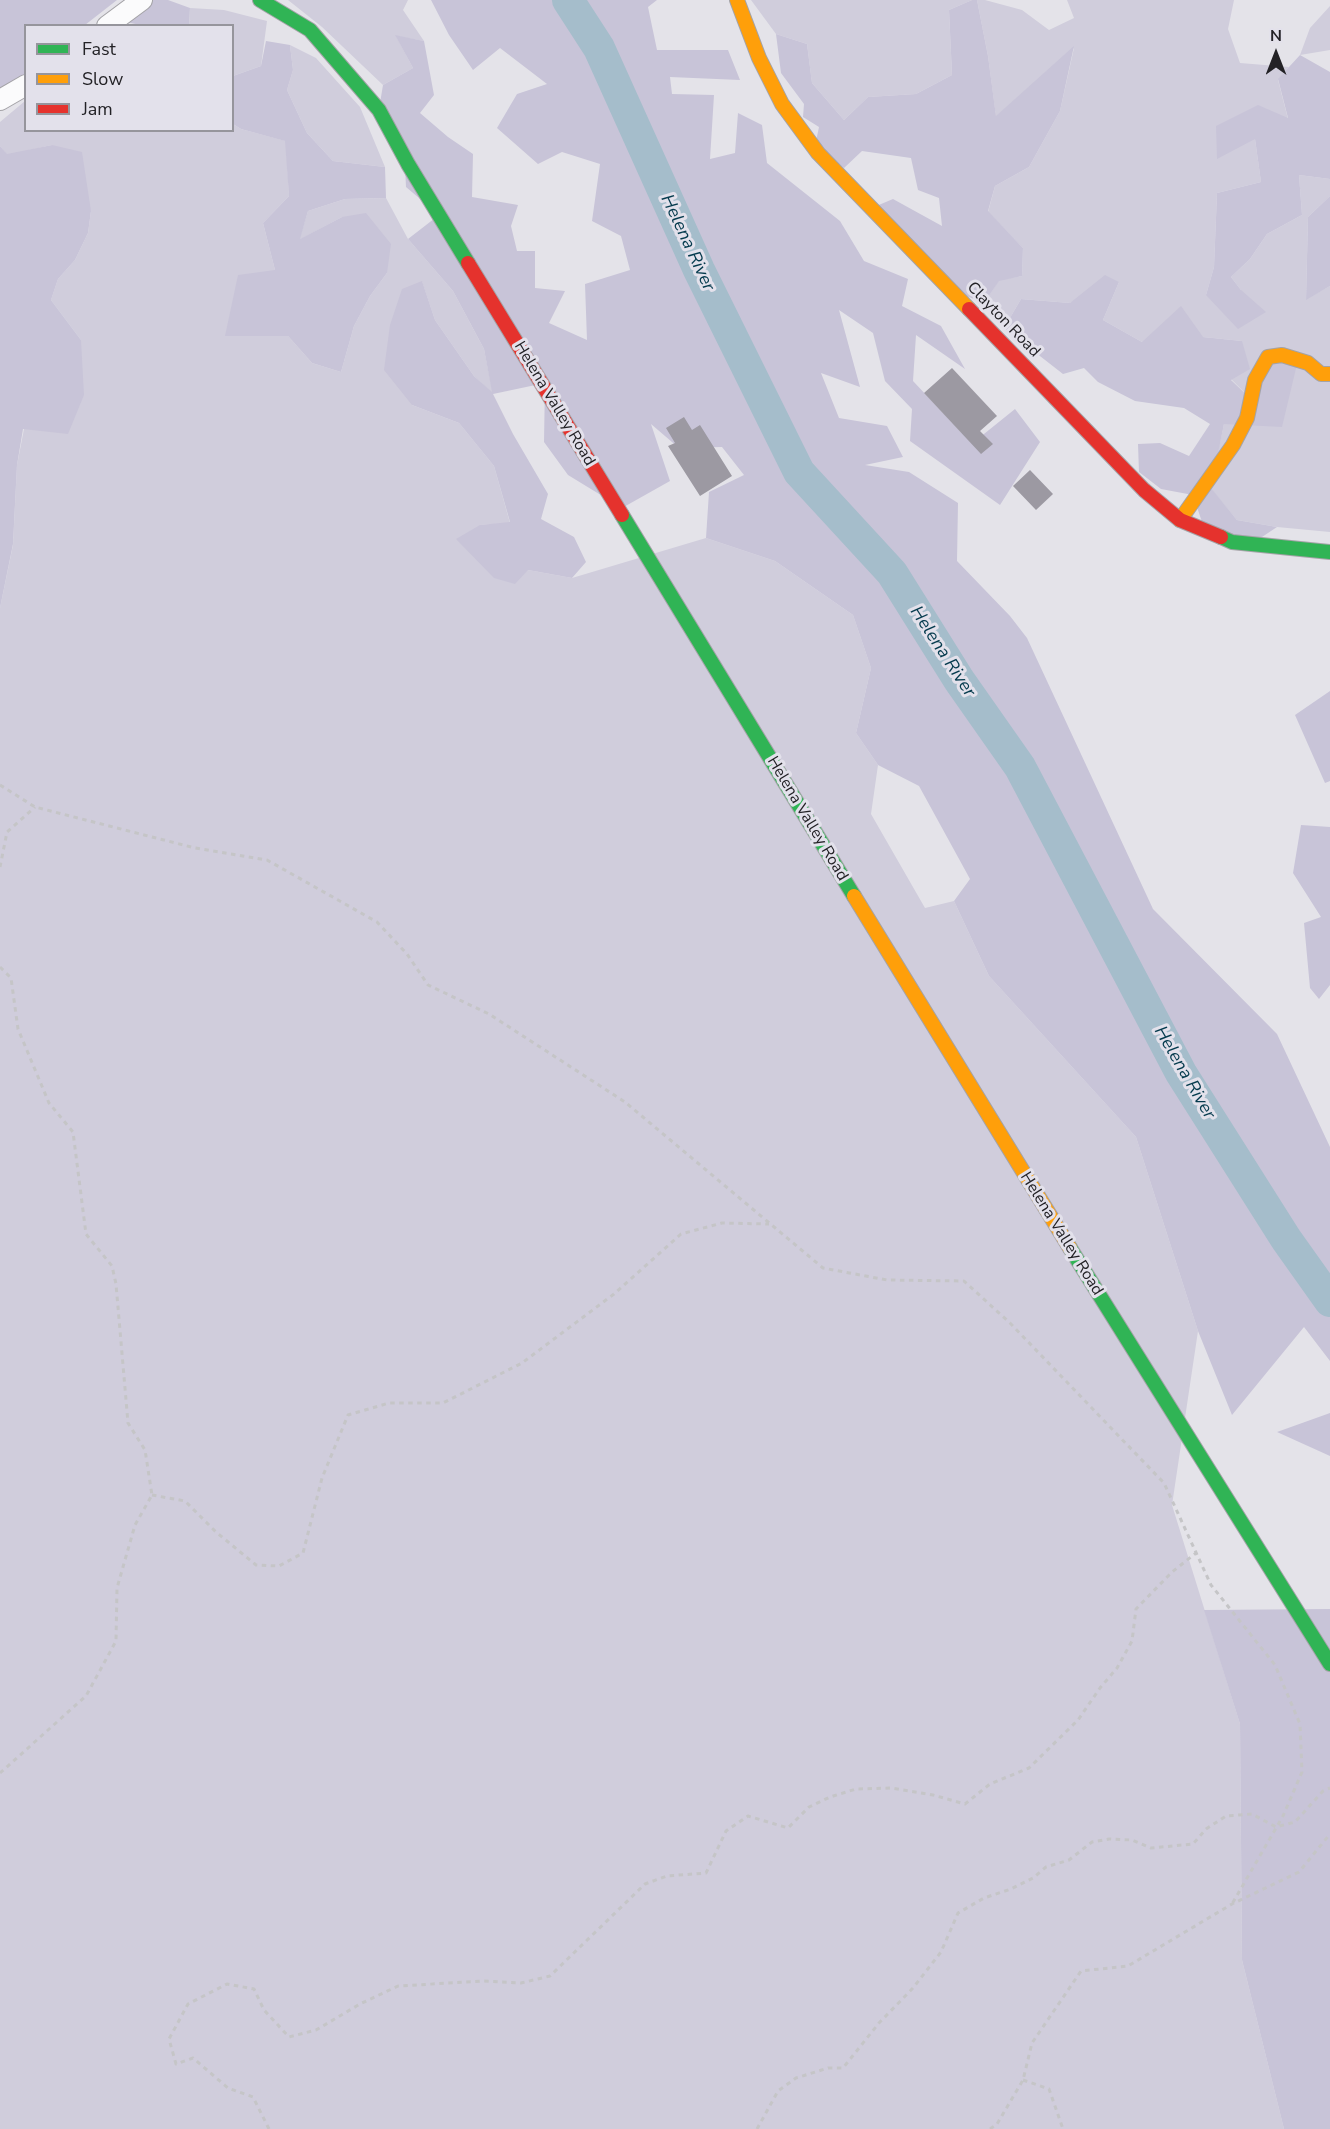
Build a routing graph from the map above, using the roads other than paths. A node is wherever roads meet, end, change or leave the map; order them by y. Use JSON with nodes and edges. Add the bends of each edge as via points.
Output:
{"nodes":[{"id":1,"x":142,"y":0,"type":"edge"},
{"id":2,"x":260,"y":0,"type":"edge"},
{"id":3,"x":737,"y":0,"type":"edge"},
{"id":4,"x":110,"y":24,"type":"edge"},
{"id":5,"x":24,"y":86,"type":"edge"},
{"id":6,"x":0,"y":100,"type":"edge"},
{"id":7,"x":1330,"y":374,"type":"edge"},
{"id":8,"x":1180,"y":520,"type":"junction"},
{"id":9,"x":1330,"y":552,"type":"edge"},
{"id":10,"x":1330,"y":1664,"type":"edge"}],
"edges":[{"from":1,"to":4,"type":"street"},
{"from":2,"to":10,"type":"street","name":"Helena Valley Road","via":[[310,30],[379,110],[408,164],[1017,1163]]},
{"from":3,"to":8,"type":"street","name":"Clayton Road","via":[[782,104],[818,153],[1144,490]]},
{"from":5,"to":6,"type":"street"},
{"from":7,"to":8,"type":"street","via":[[1321,374],[1308,363],[1282,355],[1268,357],[1255,380],[1247,418],[1233,445]]},
{"from":8,"to":9,"type":"street","name":"Clayton Road","via":[[1232,542]]}]}
